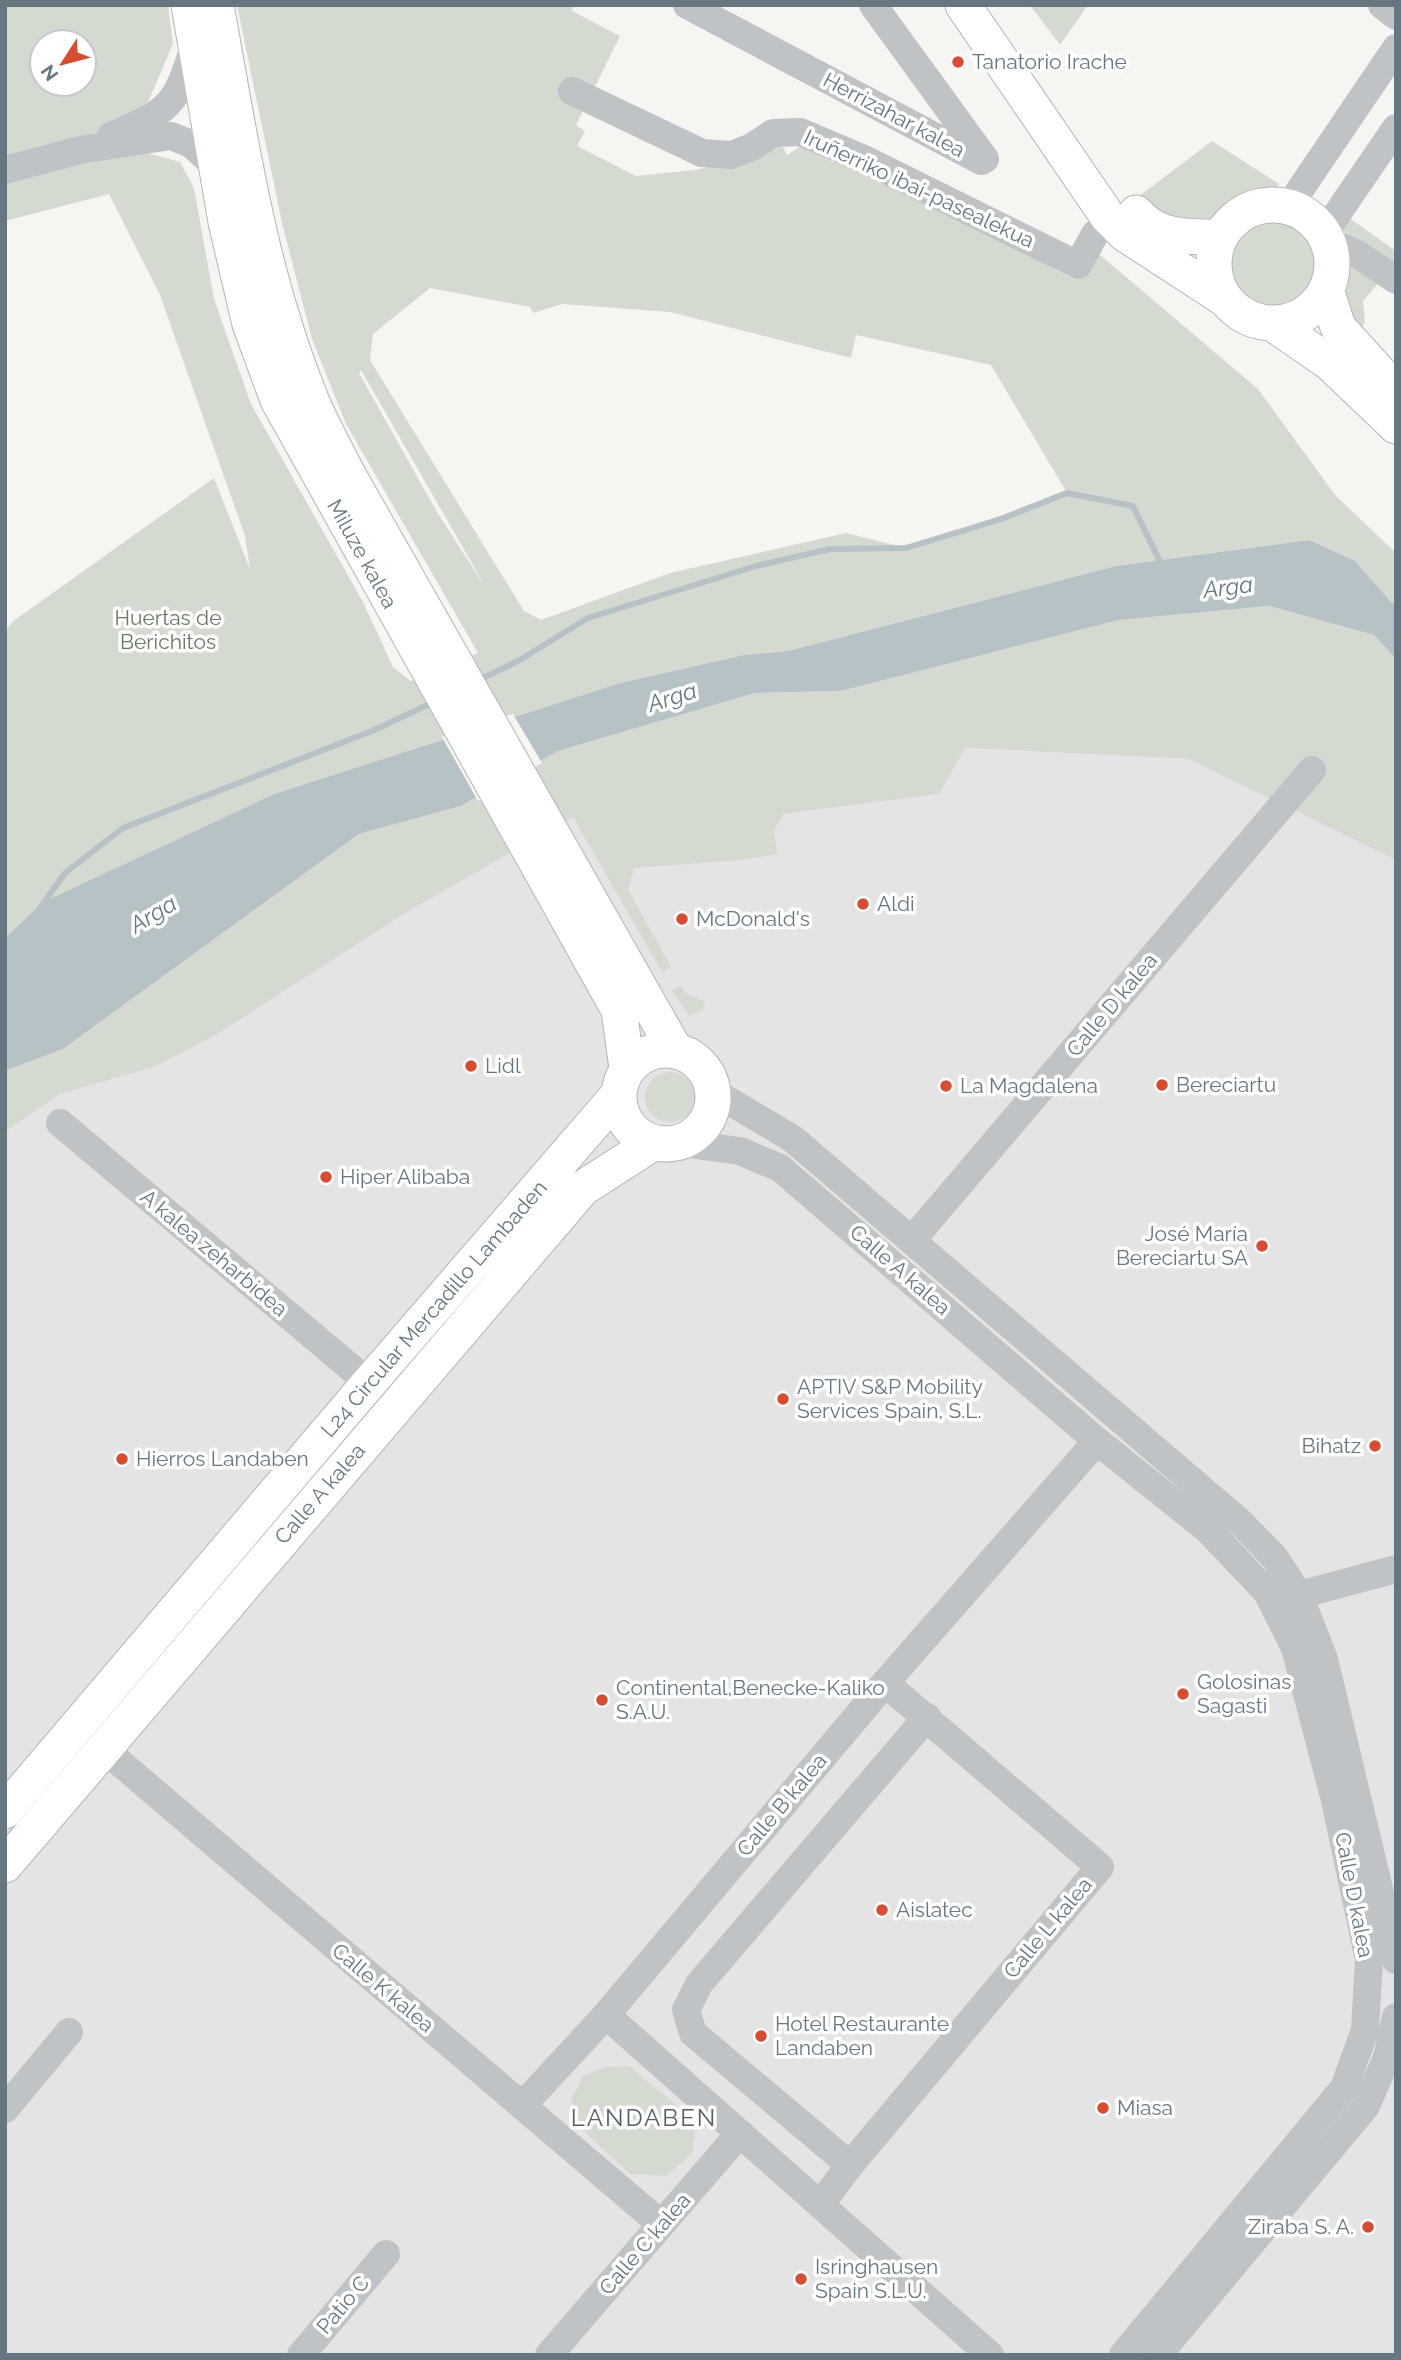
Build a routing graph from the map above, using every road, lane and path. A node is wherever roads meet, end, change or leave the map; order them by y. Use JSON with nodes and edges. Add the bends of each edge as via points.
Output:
{"nodes":[{"id":1,"x":190,"y":5,"type":"edge"},
{"id":2,"x":216,"y":5,"type":"edge"},
{"id":3,"x":873,"y":5,"type":"edge"},
{"id":4,"x":963,"y":5,"type":"edge"},
{"id":5,"x":990,"y":5,"type":"edge"},
{"id":6,"x":1382,"y":5,"type":"edge"},
{"id":7,"x":707,"y":9,"type":"edge"},
{"id":8,"x":1396,"y":16,"type":"edge"},
{"id":9,"x":196,"y":41,"type":"junction"},
{"id":10,"x":1396,"y":48,"type":"edge"},
{"id":11,"x":572,"y":91,"type":"dead end"},
{"id":12,"x":1396,"y":128,"type":"edge"},
{"id":13,"x":80,"y":150,"type":"junction"},
{"id":14,"x":218,"y":168,"type":"junction"},
{"id":15,"x":5,"y":170,"type":"edge"},
{"id":16,"x":1289,"y":206,"type":"junction"},
{"id":17,"x":1095,"y":234,"type":"dead end"},
{"id":18,"x":1219,"y":237,"type":"junction"},
{"id":19,"x":1326,"y":237,"type":"junction"},
{"id":20,"x":1396,"y":280,"type":"edge"},
{"id":21,"x":1326,"y":290,"type":"junction"},
{"id":22,"x":1225,"y":299,"type":"junction"},
{"id":23,"x":1272,"y":323,"type":"junction"},
{"id":24,"x":1396,"y":391,"type":"edge"},
{"id":25,"x":1396,"y":426,"type":"edge"},
{"id":26,"x":437,"y":660,"type":"junction"},
{"id":27,"x":1312,"y":771,"type":"dead end"},
{"id":28,"x":536,"y":836,"type":"junction"},
{"id":29,"x":675,"y":1050,"type":"junction"},
{"id":30,"x":623,"y":1082,"type":"junction"},
{"id":31,"x":714,"y":1092,"type":"junction"},
{"id":32,"x":60,"y":1123,"type":"dead end"},
{"id":33,"x":667,"y":1143,"type":"junction"},
{"id":34,"x":912,"y":1240,"type":"junction"},
{"id":35,"x":1048,"y":1357,"type":"junction"},
{"id":36,"x":369,"y":1383,"type":"junction"},
{"id":37,"x":1115,"y":1414,"type":"joint"},
{"id":38,"x":1097,"y":1441,"type":"junction"},
{"id":39,"x":1163,"y":1455,"type":"junction"},
{"id":40,"x":1396,"y":1569,"type":"edge"},
{"id":41,"x":1299,"y":1595,"type":"junction"},
{"id":42,"x":150,"y":1642,"type":"junction"},
{"id":43,"x":886,"y":1683,"type":"junction"},
{"id":44,"x":927,"y":1717,"type":"junction"},
{"id":45,"x":106,"y":1750,"type":"junction"},
{"id":46,"x":5,"y":1813,"type":"edge"},
{"id":47,"x":5,"y":1865,"type":"edge"},
{"id":48,"x":1396,"y":1960,"type":"edge"},
{"id":49,"x":606,"y":2015,"type":"junction"},
{"id":50,"x":1396,"y":2017,"type":"edge"},
{"id":51,"x":69,"y":2032,"type":"dead end"},
{"id":52,"x":522,"y":2106,"type":"junction"},
{"id":53,"x":5,"y":2109,"type":"edge"},
{"id":54,"x":740,"y":2133,"type":"junction"},
{"id":55,"x":850,"y":2165,"type":"junction"},
{"id":56,"x":820,"y":2205,"type":"junction"},
{"id":57,"x":662,"y":2224,"type":"junction"},
{"id":58,"x":386,"y":2254,"type":"dead end"},
{"id":59,"x":1158,"y":2351,"type":"edge"},
{"id":60,"x":301,"y":2355,"type":"edge"},
{"id":61,"x":549,"y":2355,"type":"edge"},
{"id":62,"x":990,"y":2355,"type":"edge"},
{"id":63,"x":1123,"y":2355,"type":"edge"}],
"edges":[{"from":1,"to":9,"type":"main road","name":"Miluze kalea"},
{"from":2,"to":26,"type":"main road","name":"Miluze kalea","via":[[256,227],[283,322],[310,398]]},
{"from":3,"to":7,"type":"street","name":"Herrizahar kalea","via":[[985,159],[981,161]]},
{"from":4,"to":22,"type":"main road","via":[[1108,217],[1125,234]]},
{"from":5,"to":18,"type":"main road","via":[[1116,190],[1140,217],[1174,237]]},
{"from":6,"to":8,"type":"street"},
{"from":9,"to":13,"type":"street","via":[[184,79],[163,111]]},
{"from":9,"to":14,"type":"main road","name":"Miluze kalea"},
{"from":10,"to":16,"type":"street"},
{"from":11,"to":17,"type":"street","name":"Iruñerriko ibai-pasealekua","via":[[702,153],[731,155],[773,133],[800,132],[1078,265]]},
{"from":12,"to":19,"type":"street"},
{"from":13,"to":14,"type":"street","via":[[171,136],[191,144]]},
{"from":13,"to":15,"type":"street"},
{"from":14,"to":26,"type":"main road","name":"Miluze kalea","via":[[250,324],[278,400]]},
{"from":16,"to":18,"type":"main road","via":[[1268,204],[1249,209],[1232,220]]},
{"from":16,"to":19,"type":"main road","via":[[1303,212]]},
{"from":18,"to":22,"type":"main road","via":[[1213,268]]},
{"from":19,"to":20,"type":"street"},
{"from":19,"to":21,"type":"main road","via":[[1332,257]]},
{"from":21,"to":23,"type":"main road","via":[[1304,315]]},
{"from":21,"to":24,"type":"main road","via":[[1338,327]]},
{"from":22,"to":23,"type":"main road","via":[[1238,312]]},
{"from":23,"to":25,"type":"main road","via":[[1330,363]]},
{"from":26,"to":28,"type":"main road","name":"Miluze kalea"},
{"from":27,"to":34,"type":"street","name":"Calle D kalea"},
{"from":28,"to":29,"type":"main road","name":"Miluze kalea"},
{"from":28,"to":30,"type":"main road","name":"Miluze kalea","via":[[619,1010]]},
{"from":29,"to":30,"type":"main road","via":[[648,1052]]},
{"from":29,"to":31,"type":"main road","via":[[700,1063]]},
{"from":30,"to":33,"type":"main road","via":[[627,1125]]},
{"from":30,"to":36,"type":"main road","name":"L24 Circular Mercadillo Lambaden"},
{"from":31,"to":33,"type":"main road","via":[[706,1123]]},
{"from":31,"to":34,"type":"street","name":"Calle A kalea","via":[[793,1139]]},
{"from":32,"to":36,"type":"street","name":"A kalea zeharbidea"},
{"from":33,"to":38,"type":"street","name":"Calle A kalea","via":[[740,1151],[780,1168]]},
{"from":33,"to":45,"type":"main road","name":"Calle A kalea","via":[[583,1188]]},
{"from":34,"to":35,"type":"street","name":"Calle A kalea"},
{"from":35,"to":37,"type":"street","name":"Calle A kalea"},
{"from":35,"to":38,"type":"street","via":[[1067,1384],[1099,1414]]},
{"from":36,"to":42,"type":"main road","name":"L24 Circular Mercadillo Lambaden"},
{"from":37,"to":39,"type":"street","name":"Calle D kalea"},
{"from":38,"to":39,"type":"street","via":[[1122,1434],[1148,1456]]},
{"from":38,"to":43,"type":"street","name":"Calle B kalea"},
{"from":38,"to":63,"type":"street","name":"Calle D kalea","via":[[1208,1530],[1267,1592],[1295,1648],[1335,1800],[1369,1960],[1364,2030],[1344,2088]]},
{"from":39,"to":41,"type":"street","name":"Calle D kalea","via":[[1275,1558]]},
{"from":40,"to":41,"type":"street"},
{"from":41,"to":48,"type":"street","name":"Calle D kalea","via":[[1324,1660]]},
{"from":42,"to":45,"type":"main road","via":[[145,1675],[104,1721]]},
{"from":42,"to":46,"type":"main road","name":"L24 Circular Mercadillo Lambaden"},
{"from":43,"to":44,"type":"street","name":"Calle L kalea"},
{"from":43,"to":49,"type":"street","name":"Calle B kalea"},
{"from":44,"to":55,"type":"street","via":[[699,1984],[686,2010],[693,2033]]},
{"from":44,"to":55,"type":"street","name":"Calle L kalea","via":[[1100,1867]]},
{"from":45,"to":46,"type":"main road","via":[[80,1754],[34,1802]]},
{"from":45,"to":47,"type":"main road","name":"Calle A kalea"},
{"from":45,"to":52,"type":"street","name":"Calle K kalea"},
{"from":49,"to":52,"type":"street","name":"Calle B kalea"},
{"from":49,"to":54,"type":"street"},
{"from":50,"to":59,"type":"street","via":[[1387,2057],[1366,2106]]},
{"from":51,"to":53,"type":"street"},
{"from":52,"to":57,"type":"street","name":"Calle K kalea"},
{"from":54,"to":56,"type":"street"},
{"from":54,"to":57,"type":"street","name":"Calle C kalea"},
{"from":55,"to":56,"type":"street","name":"Calle L kalea"},
{"from":56,"to":62,"type":"street"},
{"from":57,"to":61,"type":"street","name":"Calle C kalea"},
{"from":58,"to":60,"type":"street","name":"Patio C"}]}
